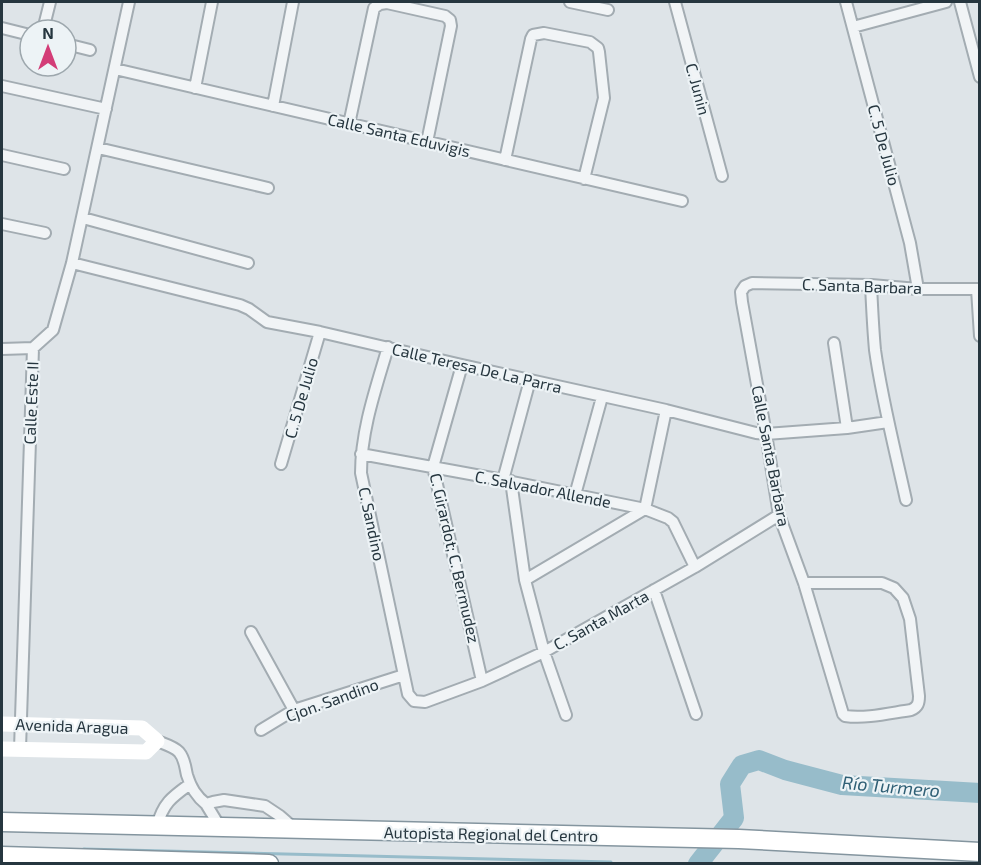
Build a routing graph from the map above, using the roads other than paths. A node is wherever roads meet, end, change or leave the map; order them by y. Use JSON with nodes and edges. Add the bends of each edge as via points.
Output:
{"nodes":[{"id":1,"x":50,"y":2,"type":"edge"},
{"id":2,"x":129,"y":2,"type":"edge"},
{"id":3,"x":212,"y":2,"type":"edge"},
{"id":4,"x":293,"y":2,"type":"edge"},
{"id":5,"x":572,"y":2,"type":"edge"},
{"id":6,"x":675,"y":2,"type":"edge"},
{"id":7,"x":846,"y":2,"type":"edge"},
{"id":8,"x":946,"y":2,"type":"edge"},
{"id":9,"x":960,"y":2,"type":"edge"},
{"id":10,"x":608,"y":10,"type":"dead end"},
{"id":11,"x":47,"y":18,"type":"edge"},
{"id":12,"x":853,"y":27,"type":"junction"},
{"id":13,"x":2,"y":28,"type":"edge"},
{"id":14,"x":18,"y":31,"type":"edge"},
{"id":15,"x":78,"y":47,"type":"edge"},
{"id":16,"x":90,"y":50,"type":"dead end"},
{"id":17,"x":115,"y":69,"type":"junction"},
{"id":18,"x":980,"y":77,"type":"edge"},
{"id":19,"x":2,"y":86,"type":"edge"},
{"id":20,"x":195,"y":88,"type":"junction"},
{"id":21,"x":273,"y":106,"type":"junction"},
{"id":22,"x":106,"y":109,"type":"junction"},
{"id":23,"x":349,"y":124,"type":"junction"},
{"id":24,"x":427,"y":142,"type":"junction"},
{"id":25,"x":98,"y":148,"type":"junction"},
{"id":26,"x":2,"y":155,"type":"edge"},
{"id":27,"x":505,"y":160,"type":"junction"},
{"id":28,"x":64,"y":169,"type":"dead end"},
{"id":29,"x":722,"y":176,"type":"dead end"},
{"id":30,"x":584,"y":179,"type":"junction"},
{"id":31,"x":268,"y":188,"type":"dead end"},
{"id":32,"x":682,"y":201,"type":"dead end"},
{"id":33,"x":82,"y":218,"type":"junction"},
{"id":34,"x":2,"y":224,"type":"edge"},
{"id":35,"x":45,"y":232,"type":"dead end"},
{"id":36,"x":72,"y":263,"type":"junction"},
{"id":37,"x":248,"y":264,"type":"dead end"},
{"id":38,"x":871,"y":285,"type":"junction"},
{"id":39,"x":745,"y":286,"type":"joint"},
{"id":40,"x":918,"y":289,"type":"junction"},
{"id":41,"x":978,"y":289,"type":"edge"},
{"id":42,"x":320,"y":332,"type":"junction"},
{"id":43,"x":980,"y":336,"type":"edge"},
{"id":44,"x":834,"y":343,"type":"dead end"},
{"id":45,"x":388,"y":347,"type":"junction"},
{"id":46,"x":33,"y":348,"type":"junction"},
{"id":47,"x":2,"y":349,"type":"edge"},
{"id":48,"x":462,"y":365,"type":"junction"},
{"id":49,"x":530,"y":380,"type":"junction"},
{"id":50,"x":602,"y":397,"type":"junction"},
{"id":51,"x":666,"y":410,"type":"junction"},
{"id":52,"x":888,"y":422,"type":"junction"},
{"id":53,"x":847,"y":428,"type":"junction"},
{"id":54,"x":766,"y":434,"type":"junction"},
{"id":55,"x":361,"y":454,"type":"junction"},
{"id":56,"x":281,"y":464,"type":"dead end"},
{"id":57,"x":433,"y":467,"type":"junction"},
{"id":58,"x":507,"y":480,"type":"junction"},
{"id":59,"x":575,"y":495,"type":"junction"},
{"id":60,"x":906,"y":500,"type":"dead end"},
{"id":61,"x":645,"y":509,"type":"junction"},
{"id":62,"x":779,"y":515,"type":"junction"},
{"id":63,"x":695,"y":567,"type":"junction"},
{"id":64,"x":525,"y":580,"type":"junction"},
{"id":65,"x":804,"y":583,"type":"junction"},
{"id":66,"x":654,"y":590,"type":"junction"},
{"id":67,"x":251,"y":632,"type":"dead end"},
{"id":68,"x":544,"y":652,"type":"junction"},
{"id":69,"x":404,"y":675,"type":"junction"},
{"id":70,"x":482,"y":681,"type":"junction"},
{"id":71,"x":414,"y":701,"type":"joint"},
{"id":72,"x":294,"y":710,"type":"junction"},
{"id":73,"x":696,"y":714,"type":"dead end"},
{"id":74,"x":566,"y":715,"type":"dead end"},
{"id":75,"x":2,"y":723,"type":"edge"},
{"id":76,"x":20,"y":724,"type":"junction"},
{"id":77,"x":261,"y":730,"type":"dead end"},
{"id":78,"x":157,"y":741,"type":"junction"},
{"id":79,"x":2,"y":749,"type":"edge"},
{"id":80,"x":20,"y":749,"type":"junction"},
{"id":81,"x":190,"y":784,"type":"junction"},
{"id":82,"x":206,"y":804,"type":"junction"},
{"id":83,"x":2,"y":822,"type":"edge"},
{"id":84,"x":157,"y":826,"type":"junction"},
{"id":85,"x":220,"y":827,"type":"junction"},
{"id":86,"x":295,"y":829,"type":"junction"},
{"id":87,"x":980,"y":852,"type":"edge"},
{"id":88,"x":2,"y":856,"type":"edge"},
{"id":89,"x":269,"y":864,"type":"edge"}],
"edges":[{"from":1,"to":11,"type":"street"},
{"from":2,"to":17,"type":"street","name":"Calle Este II"},
{"from":3,"to":20,"type":"street"},
{"from":4,"to":21,"type":"street"},
{"from":5,"to":10,"type":"street"},
{"from":6,"to":29,"type":"street","name":"C. Junin"},
{"from":7,"to":12,"type":"street","name":"C. 5 De Julio"},
{"from":8,"to":12,"type":"street"},
{"from":9,"to":18,"type":"street"},
{"from":12,"to":40,"type":"street","name":"C. 5 De Julio","via":[[910,243]]},
{"from":13,"to":14,"type":"street"},
{"from":15,"to":16,"type":"street"},
{"from":17,"to":20,"type":"street","name":"Calle Santa Eduvigis"},
{"from":17,"to":22,"type":"street","name":"Calle Este II"},
{"from":19,"to":22,"type":"street"},
{"from":20,"to":21,"type":"street","name":"Calle Santa Eduvigis"},
{"from":21,"to":23,"type":"street","name":"Calle Santa Eduvigis"},
{"from":22,"to":25,"type":"street","name":"Calle Este II"},
{"from":23,"to":24,"type":"street","name":"Calle Santa Eduvigis"},
{"from":23,"to":24,"type":"street","via":[[374,8],[387,3],[446,16],[451,26]]},
{"from":24,"to":27,"type":"street","name":"Calle Santa Eduvigis"},
{"from":25,"to":31,"type":"street"},
{"from":25,"to":33,"type":"street","name":"Calle Este II"},
{"from":26,"to":28,"type":"street"},
{"from":27,"to":30,"type":"street","name":"Calle Santa Eduvigis"},
{"from":27,"to":30,"type":"street","via":[[531,39],[544,33],[590,42],[598,48],[604,98]]},
{"from":30,"to":32,"type":"street","name":"Calle Santa Eduvigis"},
{"from":33,"to":36,"type":"street","name":"Calle Este II"},
{"from":33,"to":37,"type":"street"},
{"from":34,"to":35,"type":"street"},
{"from":36,"to":42,"type":"street","name":"Calle Teresa De La Parra","via":[[240,305],[267,322]]},
{"from":36,"to":46,"type":"street","name":"Calle Este II","via":[[53,330]]},
{"from":38,"to":39,"type":"street","name":"C. Santa Barbara"},
{"from":38,"to":40,"type":"street","name":"C. Santa Barbara"},
{"from":38,"to":52,"type":"street","via":[[875,349]]},
{"from":39,"to":54,"type":"street","name":"Calle Santa Barbara","via":[[742,302]]},
{"from":40,"to":41,"type":"street","name":"C. Santa Barbara"},
{"from":41,"to":43,"type":"street"},
{"from":42,"to":45,"type":"street","name":"Calle Teresa De La Parra"},
{"from":42,"to":56,"type":"street","name":"C. 5 De Julio"},
{"from":44,"to":53,"type":"street"},
{"from":45,"to":48,"type":"street","name":"Calle Teresa De La Parra"},
{"from":45,"to":55,"type":"street","name":"C. Sandino"},
{"from":46,"to":47,"type":"street"},
{"from":46,"to":76,"type":"street","name":"Calle Este II"},
{"from":48,"to":49,"type":"street","name":"Calle Teresa De La Parra"},
{"from":48,"to":57,"type":"street","name":"C. Girardot; C. Bermudez"},
{"from":49,"to":50,"type":"street","name":"Calle Teresa De La Parra"},
{"from":49,"to":58,"type":"street"},
{"from":50,"to":51,"type":"street","name":"Calle Teresa De La Parra"},
{"from":50,"to":59,"type":"street"},
{"from":51,"to":54,"type":"street","name":"Calle Teresa De La Parra"},
{"from":51,"to":61,"type":"street"},
{"from":52,"to":53,"type":"street","name":"Calle Teresa De La Parra"},
{"from":52,"to":60,"type":"street"},
{"from":53,"to":54,"type":"street","name":"Calle Teresa De La Parra"},
{"from":54,"to":62,"type":"street","name":"Calle Santa Barbara"},
{"from":55,"to":57,"type":"street","name":"C. Salvador Allende"},
{"from":55,"to":69,"type":"street","name":"C. Sandino","via":[[361,473]]},
{"from":57,"to":58,"type":"street","name":"C. Salvador Allende"},
{"from":57,"to":70,"type":"street","name":"C. Girardot; C. Bermudez"},
{"from":58,"to":59,"type":"street","name":"C. Salvador Allende"},
{"from":58,"to":64,"type":"street"},
{"from":59,"to":61,"type":"street","name":"C. Salvador Allende"},
{"from":61,"to":63,"type":"street","name":"C. Salvador Allende","via":[[673,522]]},
{"from":61,"to":64,"type":"street"},
{"from":62,"to":63,"type":"street","name":"C. Santa Marta"},
{"from":62,"to":65,"type":"street","name":"Calle Santa Barbara"},
{"from":63,"to":66,"type":"street","name":"C. Santa Marta"},
{"from":64,"to":68,"type":"street"},
{"from":65,"to":65,"type":"street","name":"Calle Santa Barbara","via":[[882,583],[903,598],[910,618],[919,696],[916,708],[855,717],[843,714]]},
{"from":66,"to":68,"type":"street","name":"C. Santa Marta"},
{"from":66,"to":73,"type":"street"},
{"from":67,"to":72,"type":"street"},
{"from":68,"to":70,"type":"street","name":"C. Santa Marta"},
{"from":68,"to":74,"type":"street"},
{"from":69,"to":71,"type":"street","name":"C. Sandino","via":[[408,694]]},
{"from":69,"to":72,"type":"street","name":"Cjon. Sandino"},
{"from":70,"to":71,"type":"street","name":"C. Santa Marta","via":[[424,702]]},
{"from":72,"to":77,"type":"street","name":"Cjon. Sandino"},
{"from":75,"to":76,"type":"street","name":"Avenida Aragua"},
{"from":76,"to":78,"type":"street","name":"Avenida Aragua","via":[[142,728]]},
{"from":76,"to":80,"type":"street","name":"Calle Este II"},
{"from":78,"to":80,"type":"street","name":"Avenida Aragua","via":[[146,752]]},
{"from":78,"to":81,"type":"street","via":[[179,753]]},
{"from":79,"to":80,"type":"street","name":"Avenida Aragua"},
{"from":81,"to":82,"type":"street"},
{"from":81,"to":84,"type":"street","via":[[166,803]]},
{"from":82,"to":85,"type":"street"},
{"from":82,"to":86,"type":"street","via":[[224,800],[266,806]]},
{"from":83,"to":84,"type":"highway","name":"Autopista Regional del Centro"},
{"from":84,"to":85,"type":"highway","name":"Autopista Regional del Centro"},
{"from":85,"to":86,"type":"highway","name":"Autopista Regional del Centro"},
{"from":86,"to":87,"type":"highway","name":"Autopista Regional del Centro","via":[[739,839]]},
{"from":88,"to":89,"type":"highway"}]}
